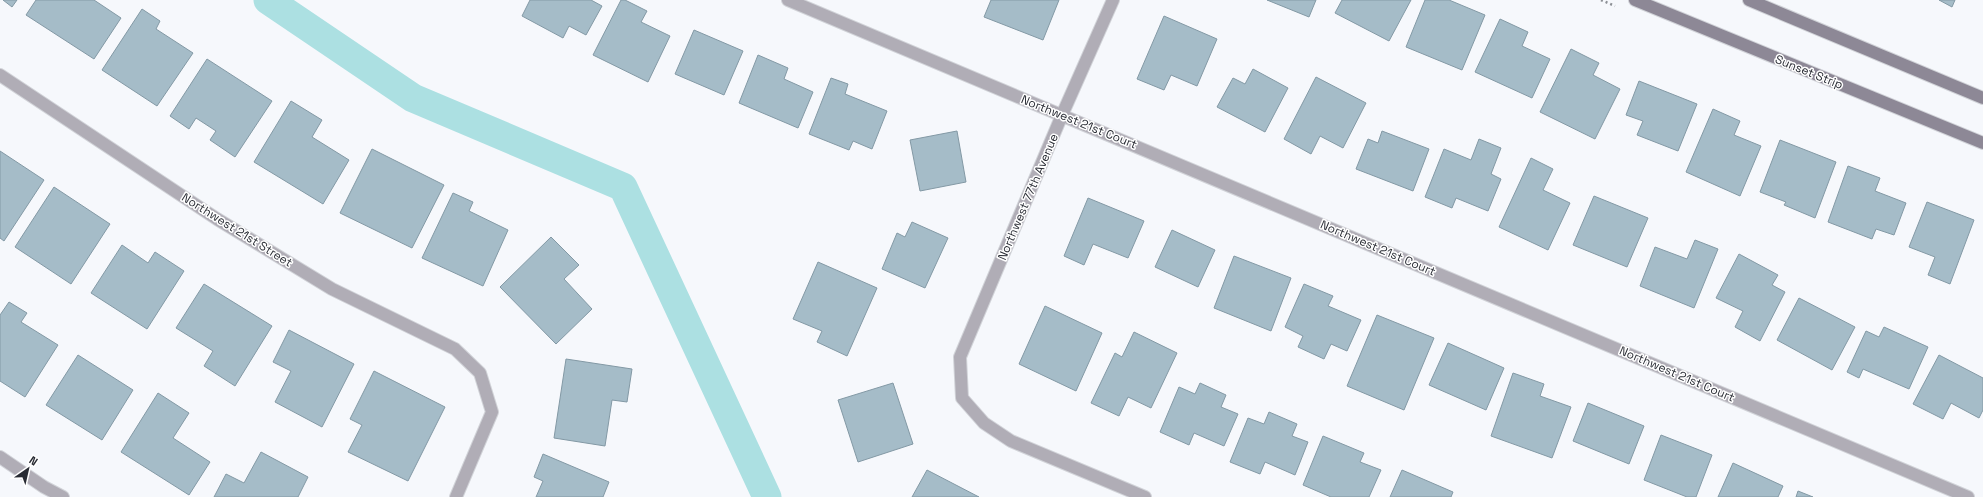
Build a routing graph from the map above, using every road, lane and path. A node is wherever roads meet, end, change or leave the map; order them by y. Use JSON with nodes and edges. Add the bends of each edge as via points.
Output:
{"nodes":[{"id":1,"x":788,"y":0,"type":"edge"},
{"id":2,"x":1113,"y":0,"type":"edge"},
{"id":3,"x":1635,"y":0,"type":"edge"},
{"id":4,"x":1749,"y":0,"type":"edge"},
{"id":5,"x":0,"y":75,"type":"edge"},
{"id":6,"x":1983,"y":98,"type":"edge"},
{"id":7,"x":1062,"y":115,"type":"junction"},
{"id":8,"x":1983,"y":143,"type":"edge"},
{"id":9,"x":0,"y":457,"type":"edge"},
{"id":10,"x":64,"y":497,"type":"edge"},
{"id":11,"x":456,"y":497,"type":"edge"},
{"id":12,"x":1145,"y":497,"type":"edge"},
{"id":13,"x":1968,"y":497,"type":"edge"}],
"edges":[{"from":1,"to":7,"type":"street","name":"Northwest 21st Court"},
{"from":2,"to":7,"type":"street","name":"Northwest 77th Avenue"},
{"from":3,"to":8,"type":"street","name":"Sunset Strip"},
{"from":4,"to":6,"type":"street"},
{"from":5,"to":11,"type":"street","name":"Northwest 21st Street","via":[[217,219],[332,288],[455,349],[480,373],[492,412]]},
{"from":7,"to":12,"type":"street","name":"Northwest 77th Avenue","via":[[960,357],[962,398],[984,424],[1011,441]]},
{"from":7,"to":13,"type":"street","name":"Northwest 21st Court"},
{"from":9,"to":10,"type":"street"}]}
